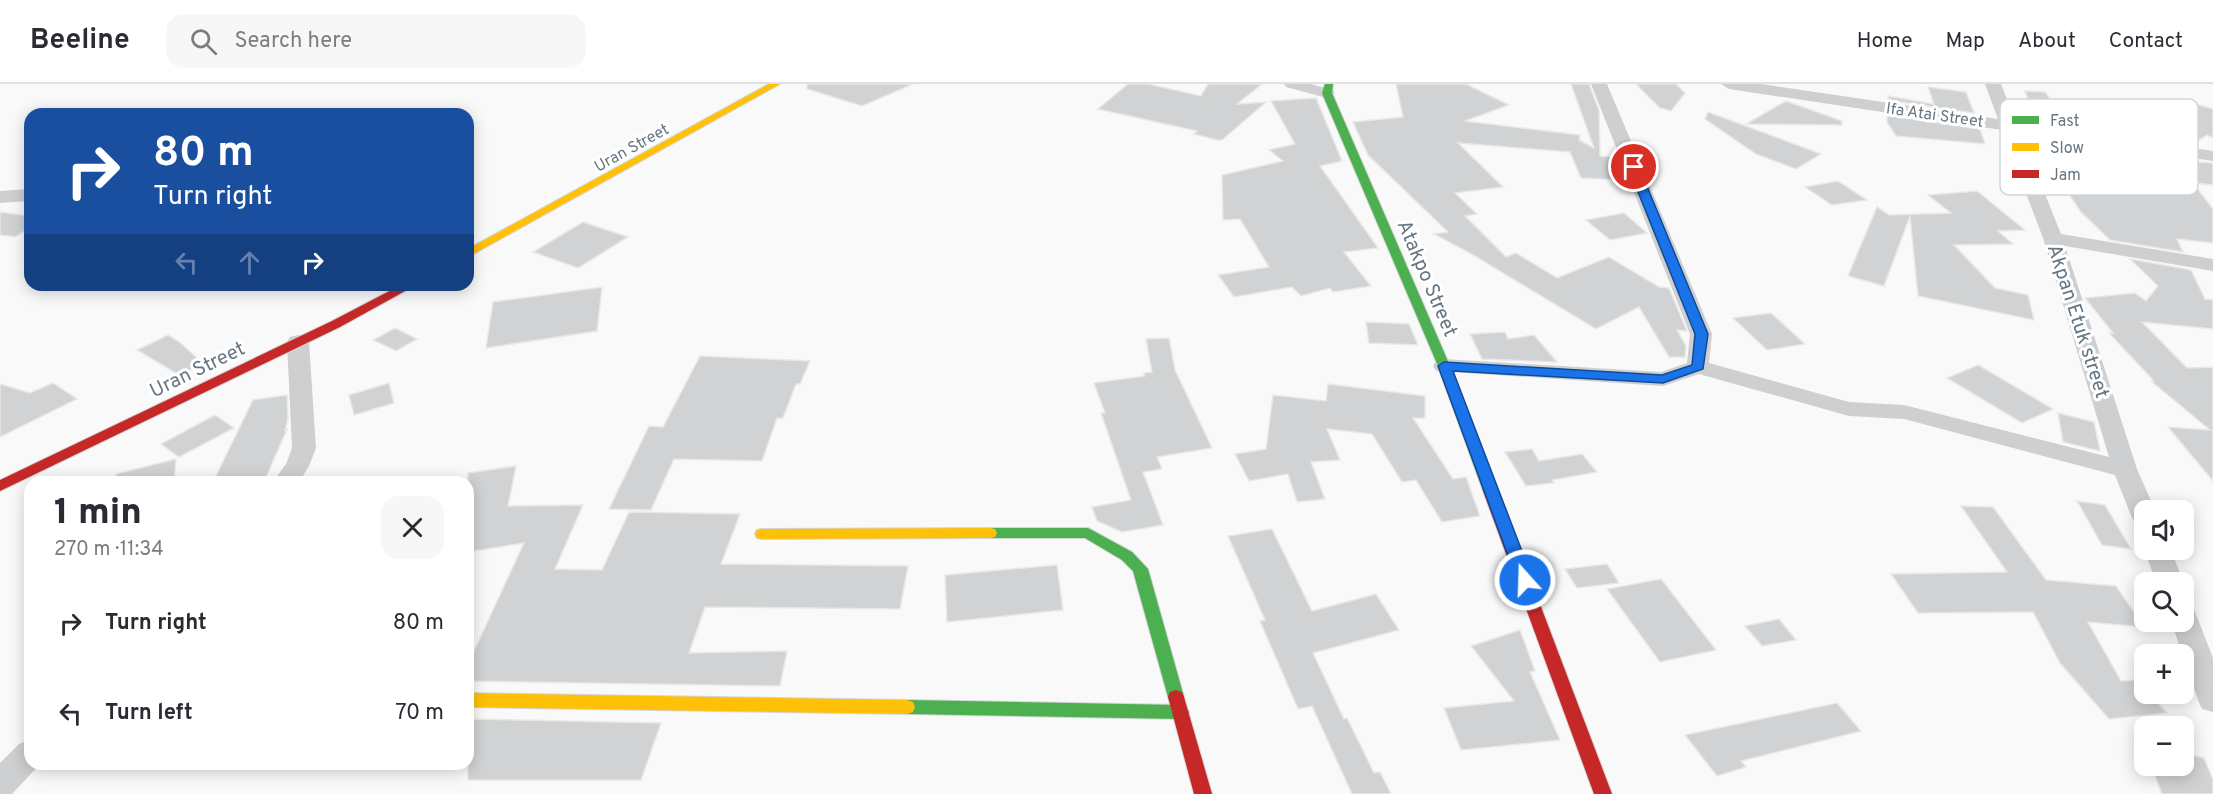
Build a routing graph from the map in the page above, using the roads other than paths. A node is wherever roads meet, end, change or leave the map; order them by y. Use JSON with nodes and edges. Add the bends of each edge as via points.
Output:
{"nodes":[{"id":1,"x":776,"y":84,"type":"edge"},
{"id":2,"x":1292,"y":84,"type":"edge"},
{"id":3,"x":1599,"y":84,"type":"edge"},
{"id":4,"x":1729,"y":84,"type":"edge"},
{"id":5,"x":1993,"y":84,"type":"edge"},
{"id":6,"x":1328,"y":88,"type":"edge"},
{"id":7,"x":2000,"y":101,"type":"edge"},
{"id":8,"x":2000,"y":124,"type":"edge"},
{"id":9,"x":2198,"y":154,"type":"edge"},
{"id":10,"x":2213,"y":156,"type":"edge"},
{"id":11,"x":24,"y":195,"type":"edge"},
{"id":12,"x":2037,"y":195,"type":"edge"},
{"id":13,"x":0,"y":197,"type":"edge"},
{"id":14,"x":2053,"y":238,"type":"junction"},
{"id":15,"x":474,"y":251,"type":"edge"},
{"id":16,"x":2213,"y":265,"type":"edge"},
{"id":17,"x":398,"y":291,"type":"edge"},
{"id":18,"x":298,"y":342,"type":"junction"},
{"id":19,"x":1444,"y":366,"type":"junction"},
{"id":20,"x":1698,"y":367,"type":"junction"},
{"id":21,"x":2126,"y":469,"type":"junction"},
{"id":22,"x":290,"y":476,"type":"edge"},
{"id":23,"x":0,"y":486,"type":"edge"},
{"id":24,"x":2138,"y":500,"type":"edge"},
{"id":25,"x":762,"y":534,"type":"dead end"},
{"id":26,"x":2194,"y":631,"type":"edge"},
{"id":27,"x":2204,"y":645,"type":"edge"},
{"id":28,"x":474,"y":700,"type":"edge"},
{"id":29,"x":2213,"y":700,"type":"edge"},
{"id":30,"x":1180,"y":712,"type":"junction"},
{"id":31,"x":24,"y":759,"type":"edge"},
{"id":32,"x":0,"y":785,"type":"edge"},
{"id":33,"x":1203,"y":794,"type":"edge"},
{"id":34,"x":1602,"y":794,"type":"edge"}],
"edges":[{"from":1,"to":15,"type":"street","name":"Uran Street"},
{"from":2,"to":6,"type":"street"},
{"from":3,"to":20,"type":"street","via":[[1701,334]]},
{"from":4,"to":8,"type":"street","name":"Ifa Atai Street"},
{"from":5,"to":7,"type":"street","name":"Akpan Etuk street"},
{"from":6,"to":19,"type":"street","name":"Atakpo Street"},
{"from":9,"to":10,"type":"street","name":"Ifa Atai Street"},
{"from":11,"to":13,"type":"street"},
{"from":12,"to":14,"type":"street","name":"Akpan Etuk street"},
{"from":14,"to":16,"type":"street"},
{"from":14,"to":21,"type":"street","name":"Akpan Etuk street"},
{"from":17,"to":18,"type":"street","name":"Uran Street"},
{"from":18,"to":22,"type":"street","via":[[304,448]]},
{"from":18,"to":23,"type":"street","name":"Uran Street"},
{"from":19,"to":20,"type":"street","via":[[1663,379]]},
{"from":19,"to":34,"type":"street","name":"Atakpo Street"},
{"from":20,"to":21,"type":"street","via":[[1849,409],[1904,412]]},
{"from":21,"to":24,"type":"street","name":"Akpan Etuk street"},
{"from":25,"to":30,"type":"street","via":[[1088,533],[1127,556],[1140,569]]},
{"from":26,"to":27,"type":"street"},
{"from":27,"to":29,"type":"street"},
{"from":28,"to":30,"type":"street"},
{"from":30,"to":33,"type":"street"},
{"from":31,"to":32,"type":"street"}]}
